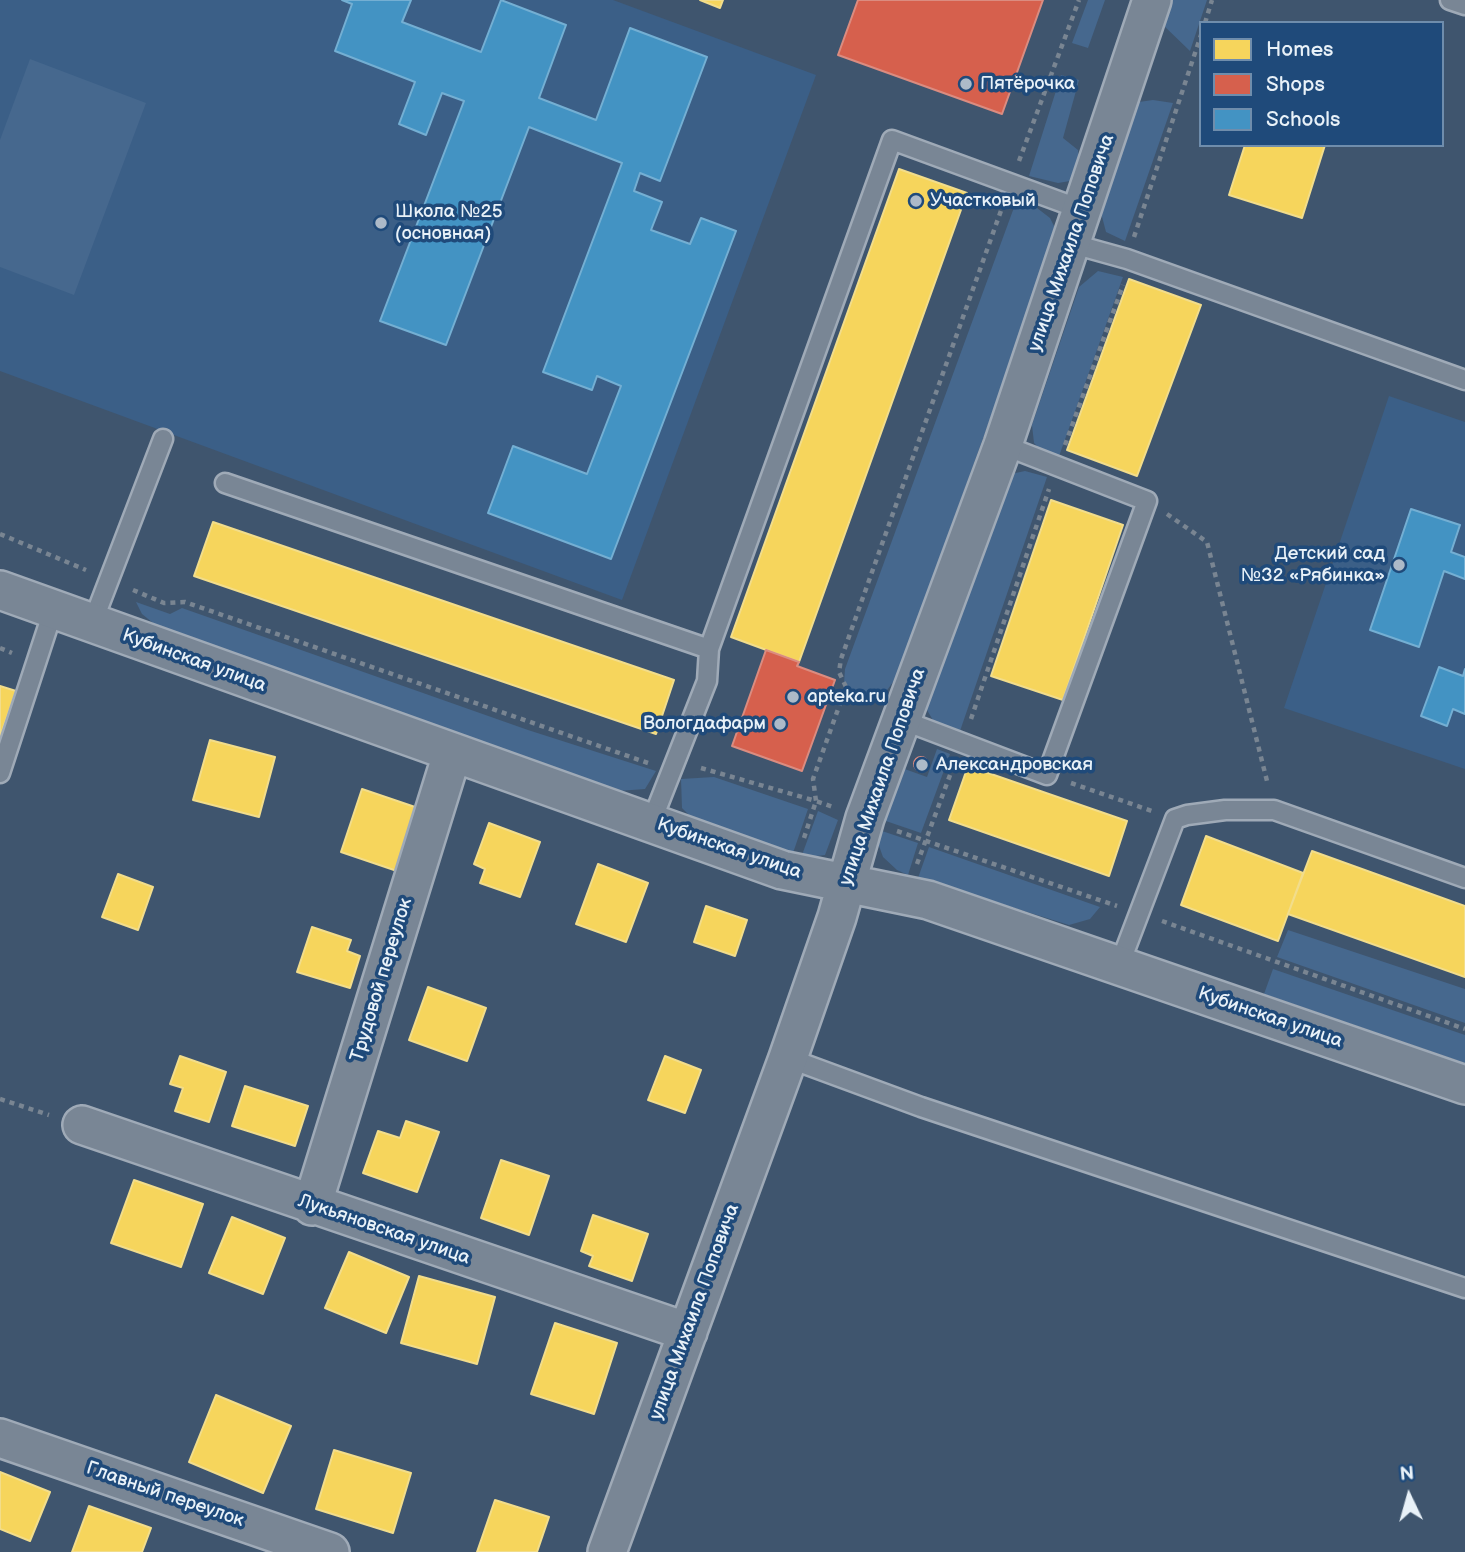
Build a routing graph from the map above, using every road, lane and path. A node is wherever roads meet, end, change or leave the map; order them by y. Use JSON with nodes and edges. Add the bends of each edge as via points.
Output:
{"nodes":[{"id":1,"x":1079,"y":0,"type":"edge"},
{"id":2,"x":1152,"y":0,"type":"edge"},
{"id":3,"x":1212,"y":0,"type":"edge"},
{"id":4,"x":1450,"y":0,"type":"edge"},
{"id":5,"x":1465,"y":5,"type":"edge"},
{"id":6,"x":1206,"y":21,"type":"edge"},
{"id":7,"x":1199,"y":41,"type":"edge"},
{"id":8,"x":1010,"y":185,"type":"junction"},
{"id":9,"x":1078,"y":227,"type":"junction"},
{"id":10,"x":1127,"y":259,"type":"junction"},
{"id":11,"x":1465,"y":380,"type":"edge"},
{"id":12,"x":163,"y":439,"type":"dead end"},
{"id":13,"x":1003,"y":445,"type":"junction"},
{"id":14,"x":1057,"y":466,"type":"junction"},
{"id":15,"x":225,"y":483,"type":"dead end"},
{"id":16,"x":1147,"y":501,"type":"junction"},
{"id":17,"x":0,"y":534,"type":"edge"},
{"id":18,"x":109,"y":580,"type":"junction"},
{"id":19,"x":0,"y":590,"type":"edge"},
{"id":20,"x":53,"y":611,"type":"junction"},
{"id":21,"x":92,"y":624,"type":"junction"},
{"id":22,"x":709,"y":649,"type":"junction"},
{"id":23,"x":902,"y":720,"type":"junction"},
{"id":24,"x":962,"y":744,"type":"junction"},
{"id":25,"x":452,"y":754,"type":"junction"},
{"id":26,"x":673,"y":768,"type":"junction"},
{"id":27,"x":0,"y":773,"type":"edge"},
{"id":28,"x":1046,"y":775,"type":"junction"},
{"id":29,"x":816,"y":801,"type":"junction"},
{"id":30,"x":838,"y":809,"type":"dead end"},
{"id":31,"x":1274,"y":810,"type":"junction"},
{"id":32,"x":1175,"y":819,"type":"junction"},
{"id":33,"x":651,"y":823,"type":"junction"},
{"id":34,"x":886,"y":827,"type":"dead end"},
{"id":35,"x":803,"y":839,"type":"dead end"},
{"id":36,"x":925,"y":841,"type":"junction"},
{"id":37,"x":1465,"y":878,"type":"edge"},
{"id":38,"x":844,"y":884,"type":"junction"},
{"id":39,"x":1139,"y":913,"type":"junction"},
{"id":40,"x":1119,"y":966,"type":"junction"},
{"id":41,"x":1465,"y":1029,"type":"edge"},
{"id":42,"x":788,"y":1058,"type":"junction"},
{"id":43,"x":1465,"y":1085,"type":"edge"},
{"id":44,"x":0,"y":1099,"type":"edge"},
{"id":45,"x":82,"y":1125,"type":"joint"},
{"id":46,"x":312,"y":1206,"type":"junction"},
{"id":47,"x":1465,"y":1287,"type":"edge"},
{"id":48,"x":688,"y":1332,"type":"junction"},
{"id":49,"x":0,"y":1438,"type":"edge"},
{"id":50,"x":330,"y":1552,"type":"edge"},
{"id":51,"x":607,"y":1552,"type":"edge"}],
"edges":[{"from":1,"to":8,"type":"path"},
{"from":2,"to":9,"type":"street","name":"улица Михаила Поповича"},
{"from":3,"to":6,"type":"path"},
{"from":4,"to":5,"type":"lane"},
{"from":7,"to":10,"type":"path"},
{"from":8,"to":9,"type":"lane"},
{"from":8,"to":22,"type":"lane","via":[[892,140]]},
{"from":8,"to":29,"type":"path","via":[[841,659],[839,672],[846,687],[813,779]]},
{"from":9,"to":10,"type":"lane"},
{"from":9,"to":13,"type":"street","name":"улица Михаила Поповича"},
{"from":10,"to":11,"type":"lane"},
{"from":10,"to":14,"type":"path","via":[[1129,269]]},
{"from":12,"to":18,"type":"lane"},
{"from":13,"to":14,"type":"lane"},
{"from":13,"to":23,"type":"street","name":"улица Михаила Поповича"},
{"from":14,"to":16,"type":"lane"},
{"from":14,"to":24,"type":"path"},
{"from":15,"to":22,"type":"lane"},
{"from":16,"to":28,"type":"lane"},
{"from":16,"to":31,"type":"path","via":[[1207,542]]},
{"from":17,"to":18,"type":"path"},
{"from":18,"to":21,"type":"lane"},
{"from":18,"to":26,"type":"path","via":[[164,603],[186,602]]},
{"from":19,"to":20,"type":"street","name":"Кубинская улица"},
{"from":20,"to":21,"type":"street","name":"Кубинская улица"},
{"from":20,"to":27,"type":"lane"},
{"from":21,"to":25,"type":"street","name":"Кубинская улица"},
{"from":22,"to":26,"type":"lane","via":[[707,681]]},
{"from":23,"to":24,"type":"lane"},
{"from":23,"to":38,"type":"street","name":"улица Михаила Поповича"},
{"from":24,"to":28,"type":"lane"},
{"from":24,"to":36,"type":"path"},
{"from":25,"to":33,"type":"street","name":"Кубинская улица"},
{"from":25,"to":46,"type":"street","name":"Трудовой переулок"},
{"from":26,"to":29,"type":"path","via":[[708,768]]},
{"from":26,"to":33,"type":"lane"},
{"from":28,"to":32,"type":"path"},
{"from":29,"to":30,"type":"path"},
{"from":29,"to":35,"type":"path"},
{"from":31,"to":32,"type":"lane","via":[[1225,810]]},
{"from":31,"to":37,"type":"lane"},
{"from":32,"to":39,"type":"lane"},
{"from":33,"to":38,"type":"street","name":"Кубинская улица","via":[[782,870]]},
{"from":34,"to":36,"type":"path"},
{"from":36,"to":39,"type":"path"},
{"from":38,"to":40,"type":"street","name":"Кубинская улица","via":[[928,900]]},
{"from":38,"to":42,"type":"street","name":"улица Михаила Поповича"},
{"from":39,"to":40,"type":"lane"},
{"from":39,"to":41,"type":"path"},
{"from":40,"to":43,"type":"street","name":"Кубинская улица"},
{"from":42,"to":47,"type":"lane"},
{"from":42,"to":48,"type":"street","name":"улица Михаила Поповича"},
{"from":44,"to":45,"type":"path"},
{"from":45,"to":46,"type":"street","name":"Лукьяновская улица"},
{"from":46,"to":48,"type":"street","name":"Лукьяновская улица"},
{"from":48,"to":51,"type":"street","name":"улица Михаила Поповича"},
{"from":49,"to":50,"type":"street","name":"Главный переулок"}]}
